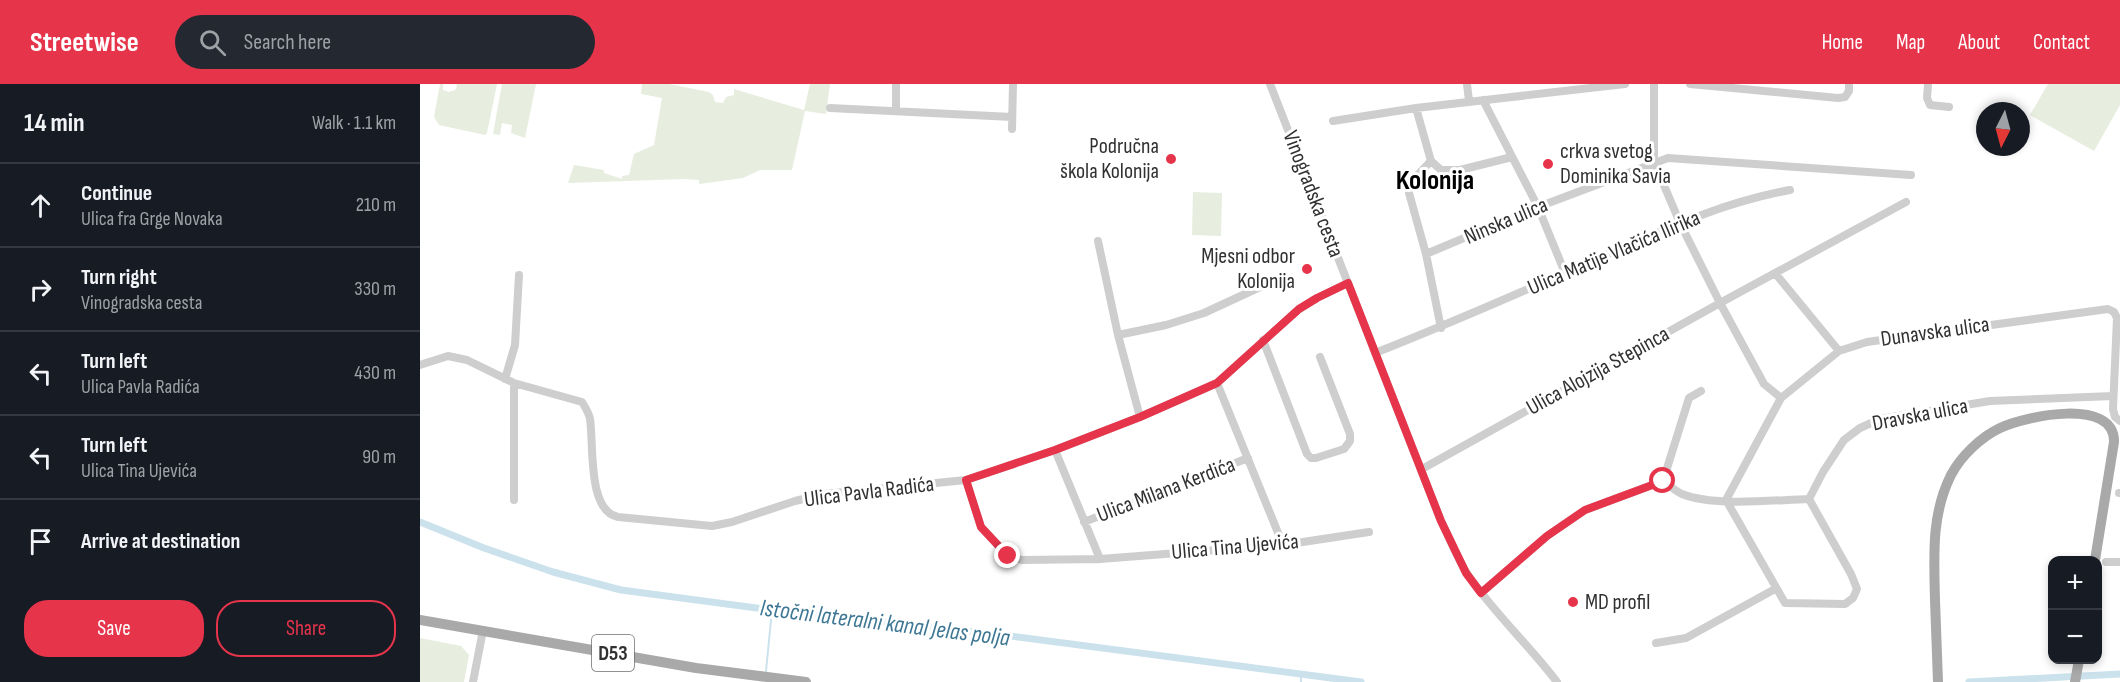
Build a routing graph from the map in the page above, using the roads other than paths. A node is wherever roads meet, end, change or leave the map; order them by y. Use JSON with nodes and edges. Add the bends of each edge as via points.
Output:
{"nodes":[{"id":1,"x":896,"y":84,"type":"edge"},
{"id":2,"x":1013,"y":84,"type":"edge"},
{"id":3,"x":1270,"y":84,"type":"edge"},
{"id":4,"x":1467,"y":84,"type":"edge"},
{"id":5,"x":1625,"y":84,"type":"edge"},
{"id":6,"x":1654,"y":84,"type":"edge"},
{"id":7,"x":1690,"y":84,"type":"edge"},
{"id":8,"x":1849,"y":84,"type":"edge"},
{"id":9,"x":1928,"y":84,"type":"edge"},
{"id":10,"x":1483,"y":100,"type":"junction"},
{"id":11,"x":1469,"y":101,"type":"junction"},
{"id":12,"x":1949,"y":107,"type":"dead end"},
{"id":13,"x":830,"y":108,"type":"dead end"},
{"id":14,"x":1416,"y":108,"type":"junction"},
{"id":15,"x":896,"y":111,"type":"junction"},
{"id":16,"x":1012,"y":117,"type":"junction"},
{"id":17,"x":1334,"y":121,"type":"dead end"},
{"id":18,"x":1012,"y":129,"type":"dead end"},
{"id":19,"x":1512,"y":157,"type":"junction"},
{"id":20,"x":1431,"y":161,"type":"junction"},
{"id":21,"x":1654,"y":162,"type":"junction"},
{"id":22,"x":1911,"y":175,"type":"dead end"},
{"id":23,"x":1790,"y":190,"type":"dead end"},
{"id":24,"x":1906,"y":202,"type":"dead end"},
{"id":25,"x":1538,"y":207,"type":"junction"},
{"id":26,"x":1680,"y":223,"type":"junction"},
{"id":27,"x":1098,"y":241,"type":"dead end"},
{"id":28,"x":1426,"y":254,"type":"junction"},
{"id":29,"x":1564,"y":273,"type":"junction"},
{"id":30,"x":1775,"y":273,"type":"junction"},
{"id":31,"x":519,"y":275,"type":"dead end"},
{"id":32,"x":1271,"y":282,"type":"dead end"},
{"id":33,"x":1348,"y":283,"type":"junction"},
{"id":34,"x":1720,"y":303,"type":"junction"},
{"id":35,"x":1441,"y":328,"type":"junction"},
{"id":36,"x":1118,"y":335,"type":"junction"},
{"id":37,"x":1263,"y":340,"type":"junction"},
{"id":38,"x":2118,"y":344,"type":"edge"},
{"id":39,"x":1839,"y":351,"type":"junction"},
{"id":40,"x":1375,"y":353,"type":"junction"},
{"id":41,"x":1320,"y":357,"type":"dead end"},
{"id":42,"x":420,"y":365,"type":"edge"},
{"id":43,"x":506,"y":379,"type":"junction"},
{"id":44,"x":514,"y":383,"type":"junction"},
{"id":45,"x":1217,"y":383,"type":"junction"},
{"id":46,"x":1701,"y":391,"type":"dead end"},
{"id":47,"x":2113,"y":396,"type":"junction"},
{"id":48,"x":1781,"y":398,"type":"junction"},
{"id":49,"x":1140,"y":417,"type":"junction"},
{"id":50,"x":2118,"y":419,"type":"edge"},
{"id":51,"x":1055,"y":450,"type":"junction"},
{"id":52,"x":1248,"y":458,"type":"junction"},
{"id":53,"x":1422,"y":469,"type":"junction"},
{"id":54,"x":966,"y":480,"type":"junction"},
{"id":55,"x":1663,"y":481,"type":"junction"},
{"id":56,"x":1809,"y":499,"type":"junction"},
{"id":57,"x":514,"y":500,"type":"dead end"},
{"id":58,"x":1726,"y":500,"type":"junction"},
{"id":59,"x":1084,"y":522,"type":"junction"},
{"id":60,"x":1369,"y":532,"type":"dead end"},
{"id":61,"x":1283,"y":545,"type":"junction"},
{"id":62,"x":2101,"y":556,"type":"edge"},
{"id":63,"x":1100,"y":559,"type":"junction"},
{"id":64,"x":2102,"y":561,"type":"edge"},
{"id":65,"x":2120,"y":562,"type":"edge"},
{"id":66,"x":1775,"y":590,"type":"junction"},
{"id":67,"x":1481,"y":593,"type":"junction"},
{"id":68,"x":420,"y":620,"type":"edge"},
{"id":69,"x":483,"y":630,"type":"junction"},
{"id":70,"x":1656,"y":643,"type":"dead end"},
{"id":71,"x":2078,"y":664,"type":"edge"},
{"id":72,"x":473,"y":682,"type":"edge"},
{"id":73,"x":806,"y":682,"type":"edge"},
{"id":74,"x":1557,"y":682,"type":"edge"},
{"id":75,"x":1938,"y":682,"type":"edge"},
{"id":76,"x":2075,"y":682,"type":"edge"}],
"edges":[{"from":1,"to":15,"type":"street"},
{"from":2,"to":16,"type":"street"},
{"from":3,"to":33,"type":"street","name":"Vinogradska cesta"},
{"from":4,"to":11,"type":"street"},
{"from":5,"to":10,"type":"street"},
{"from":6,"to":21,"type":"street"},
{"from":7,"to":8,"type":"street","via":[[1838,98],[1845,97]]},
{"from":9,"to":12,"type":"street","via":[[1930,105]]},
{"from":10,"to":11,"type":"street"},
{"from":10,"to":19,"type":"street"},
{"from":11,"to":14,"type":"street"},
{"from":13,"to":15,"type":"street"},
{"from":14,"to":17,"type":"street"},
{"from":14,"to":20,"type":"street"},
{"from":15,"to":16,"type":"street"},
{"from":16,"to":18,"type":"street"},
{"from":19,"to":20,"type":"street","via":[[1460,170],[1441,170]]},
{"from":19,"to":25,"type":"street"},
{"from":20,"to":28,"type":"street","via":[[1410,184],[1409,193]]},
{"from":21,"to":22,"type":"street","name":"Ninska ulica","via":[[1668,158]]},
{"from":21,"to":25,"type":"street","name":"Ninska ulica"},
{"from":21,"to":26,"type":"street"},
{"from":23,"to":26,"type":"street","name":"Ulica Matije Vlačića Ilirika","via":[[1758,196]]},
{"from":24,"to":30,"type":"street","name":"Ulica Alojzija Stepinca"},
{"from":25,"to":28,"type":"street","name":"Ninska ulica"},
{"from":25,"to":29,"type":"street"},
{"from":26,"to":29,"type":"street","name":"Ulica Matije Vlačića Ilirika"},
{"from":26,"to":34,"type":"street"},
{"from":27,"to":36,"type":"street"},
{"from":28,"to":35,"type":"street"},
{"from":29,"to":35,"type":"street","name":"Ulica Matije Vlačića Ilirika"},
{"from":30,"to":34,"type":"street","name":"Ulica Alojzija Stepinca"},
{"from":30,"to":39,"type":"street"},
{"from":31,"to":43,"type":"street","via":[[515,345]]},
{"from":32,"to":36,"type":"street","via":[[1204,313]]},
{"from":33,"to":37,"type":"street","name":"Ulica Pavla Radića","via":[[1299,309]]},
{"from":33,"to":40,"type":"street","name":"Vinogradska cesta"},
{"from":34,"to":48,"type":"street","via":[[1764,384]]},
{"from":34,"to":53,"type":"street","name":"Ulica Alojzija Stepinca"},
{"from":35,"to":40,"type":"street","name":"Ulica Matije Vlačića Ilirika"},
{"from":36,"to":49,"type":"street"},
{"from":37,"to":41,"type":"street","via":[[1311,458],[1344,449],[1350,441]]},
{"from":37,"to":45,"type":"street","name":"Ulica Pavla Radića"},
{"from":38,"to":39,"type":"street","name":"Dunavska ulica","via":[[2117,318],[2108,309],[1867,342]]},
{"from":38,"to":47,"type":"street","name":"Dunavska ulica"},
{"from":39,"to":48,"type":"street","name":"Dunavska ulica"},
{"from":40,"to":53,"type":"street","name":"Vinogradska cesta"},
{"from":42,"to":43,"type":"street","via":[[448,356],[467,360]]},
{"from":43,"to":44,"type":"street"},
{"from":44,"to":54,"type":"street","name":"Ulica Pavla Radića","via":[[582,402],[590,416],[598,498],[611,516],[712,526],[824,494]]},
{"from":44,"to":57,"type":"street"},
{"from":45,"to":49,"type":"street","name":"Ulica Pavla Radića"},
{"from":45,"to":52,"type":"street"},
{"from":46,"to":55,"type":"street","via":[[1689,398]]},
{"from":47,"to":50,"type":"street","name":"Dunavska ulica","via":[[2113,414]]},
{"from":47,"to":56,"type":"street","name":"Dravska ulica","via":[[1990,401],[1880,419],[1844,440]]},
{"from":48,"to":58,"type":"street","name":"Dunavska ulica"},
{"from":49,"to":51,"type":"street","name":"Ulica Pavla Radića"},
{"from":51,"to":54,"type":"street","name":"Ulica Pavla Radića"},
{"from":51,"to":59,"type":"street"},
{"from":52,"to":59,"type":"street","name":"Ulica Milana Kerdića"},
{"from":52,"to":61,"type":"street"},
{"from":53,"to":67,"type":"street","name":"Vinogradska cesta","via":[[1466,573]]},
{"from":54,"to":63,"type":"street","name":"Ulica Tina Ujevića","via":[[981,527],[1008,556],[1022,560]]},
{"from":55,"to":58,"type":"street","via":[[1680,493]]},
{"from":55,"to":67,"type":"street","via":[[1585,510],[1547,536]]},
{"from":56,"to":58,"type":"street"},
{"from":56,"to":66,"type":"street","via":[[1857,589],[1845,604],[1785,603]]},
{"from":58,"to":66,"type":"street"},
{"from":59,"to":63,"type":"street"},
{"from":60,"to":61,"type":"street","name":"Ulica Tina Ujevića"},
{"from":61,"to":63,"type":"street","name":"Ulica Tina Ujevića"},
{"from":62,"to":75,"type":"main road","via":[[2114,442],[2108,424],[2091,416],[2056,414],[2026,418],[1998,429],[1963,457],[1940,500],[1934,533]]},
{"from":64,"to":65,"type":"street"},
{"from":66,"to":70,"type":"street","via":[[1686,638]]},
{"from":67,"to":74,"type":"street","name":"Vinogradska cesta"},
{"from":68,"to":69,"type":"main road","number":"D53"},
{"from":69,"to":72,"type":"street"},
{"from":69,"to":73,"type":"main road","number":"D53","via":[[706,669]]},
{"from":71,"to":76,"type":"main road"}]}
